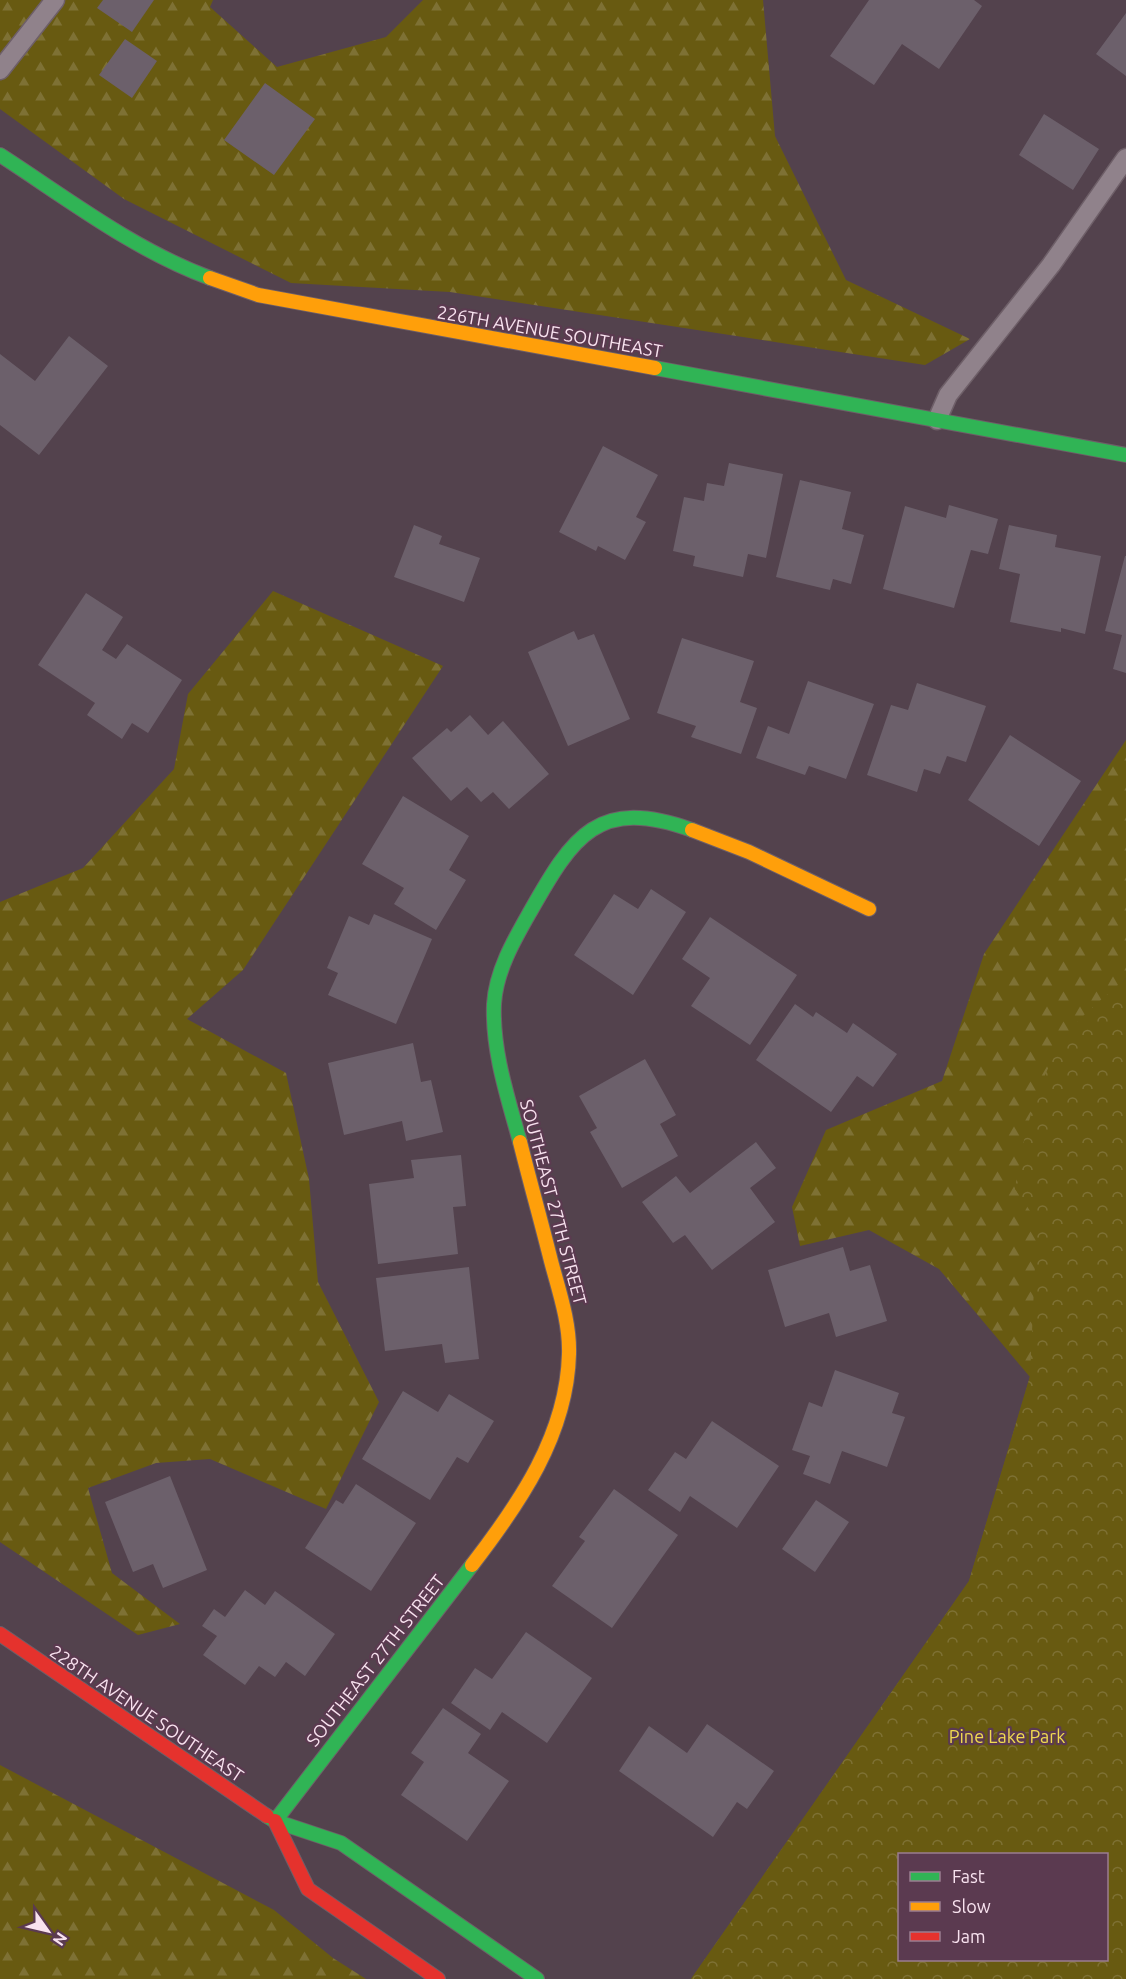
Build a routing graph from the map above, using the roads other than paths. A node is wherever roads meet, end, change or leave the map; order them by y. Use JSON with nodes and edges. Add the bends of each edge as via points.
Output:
{"nodes":[{"id":1,"x":55,"y":0,"type":"edge"},
{"id":2,"x":0,"y":70,"type":"edge"},
{"id":3,"x":0,"y":155,"type":"edge"},
{"id":4,"x":1126,"y":158,"type":"edge"},
{"id":5,"x":937,"y":420,"type":"junction"},
{"id":6,"x":1126,"y":455,"type":"edge"},
{"id":7,"x":869,"y":909,"type":"dead end"},
{"id":8,"x":0,"y":1634,"type":"edge"},
{"id":9,"x":275,"y":1821,"type":"junction"},
{"id":10,"x":438,"y":1979,"type":"edge"},
{"id":11,"x":537,"y":1979,"type":"edge"}],
"edges":[{"from":1,"to":2,"type":"lane"},
{"from":3,"to":5,"type":"street","name":"226TH AVENUE SOUTHEAST","via":[[175,265],[258,295]]},
{"from":4,"to":5,"type":"lane","via":[[1051,265],[948,395]]},
{"from":5,"to":6,"type":"street","name":"226TH AVENUE SOUTHEAST"},
{"from":7,"to":9,"type":"street","name":"SOUTHEAST 27TH STREET","via":[[675,823],[630,816],[597,825],[569,845],[550,874],[501,968],[494,1001],[495,1037],[505,1088],[566,1315],[569,1356],[560,1403],[534,1476],[514,1510]]},
{"from":8,"to":9,"type":"street","name":"228TH AVENUE SOUTHEAST"},
{"from":9,"to":10,"type":"street","name":"228TH AVENUE SOUTHEAST","via":[[308,1889]]},
{"from":9,"to":11,"type":"street","name":"228TH AVENUE SOUTHEAST","via":[[341,1844]]}]}
